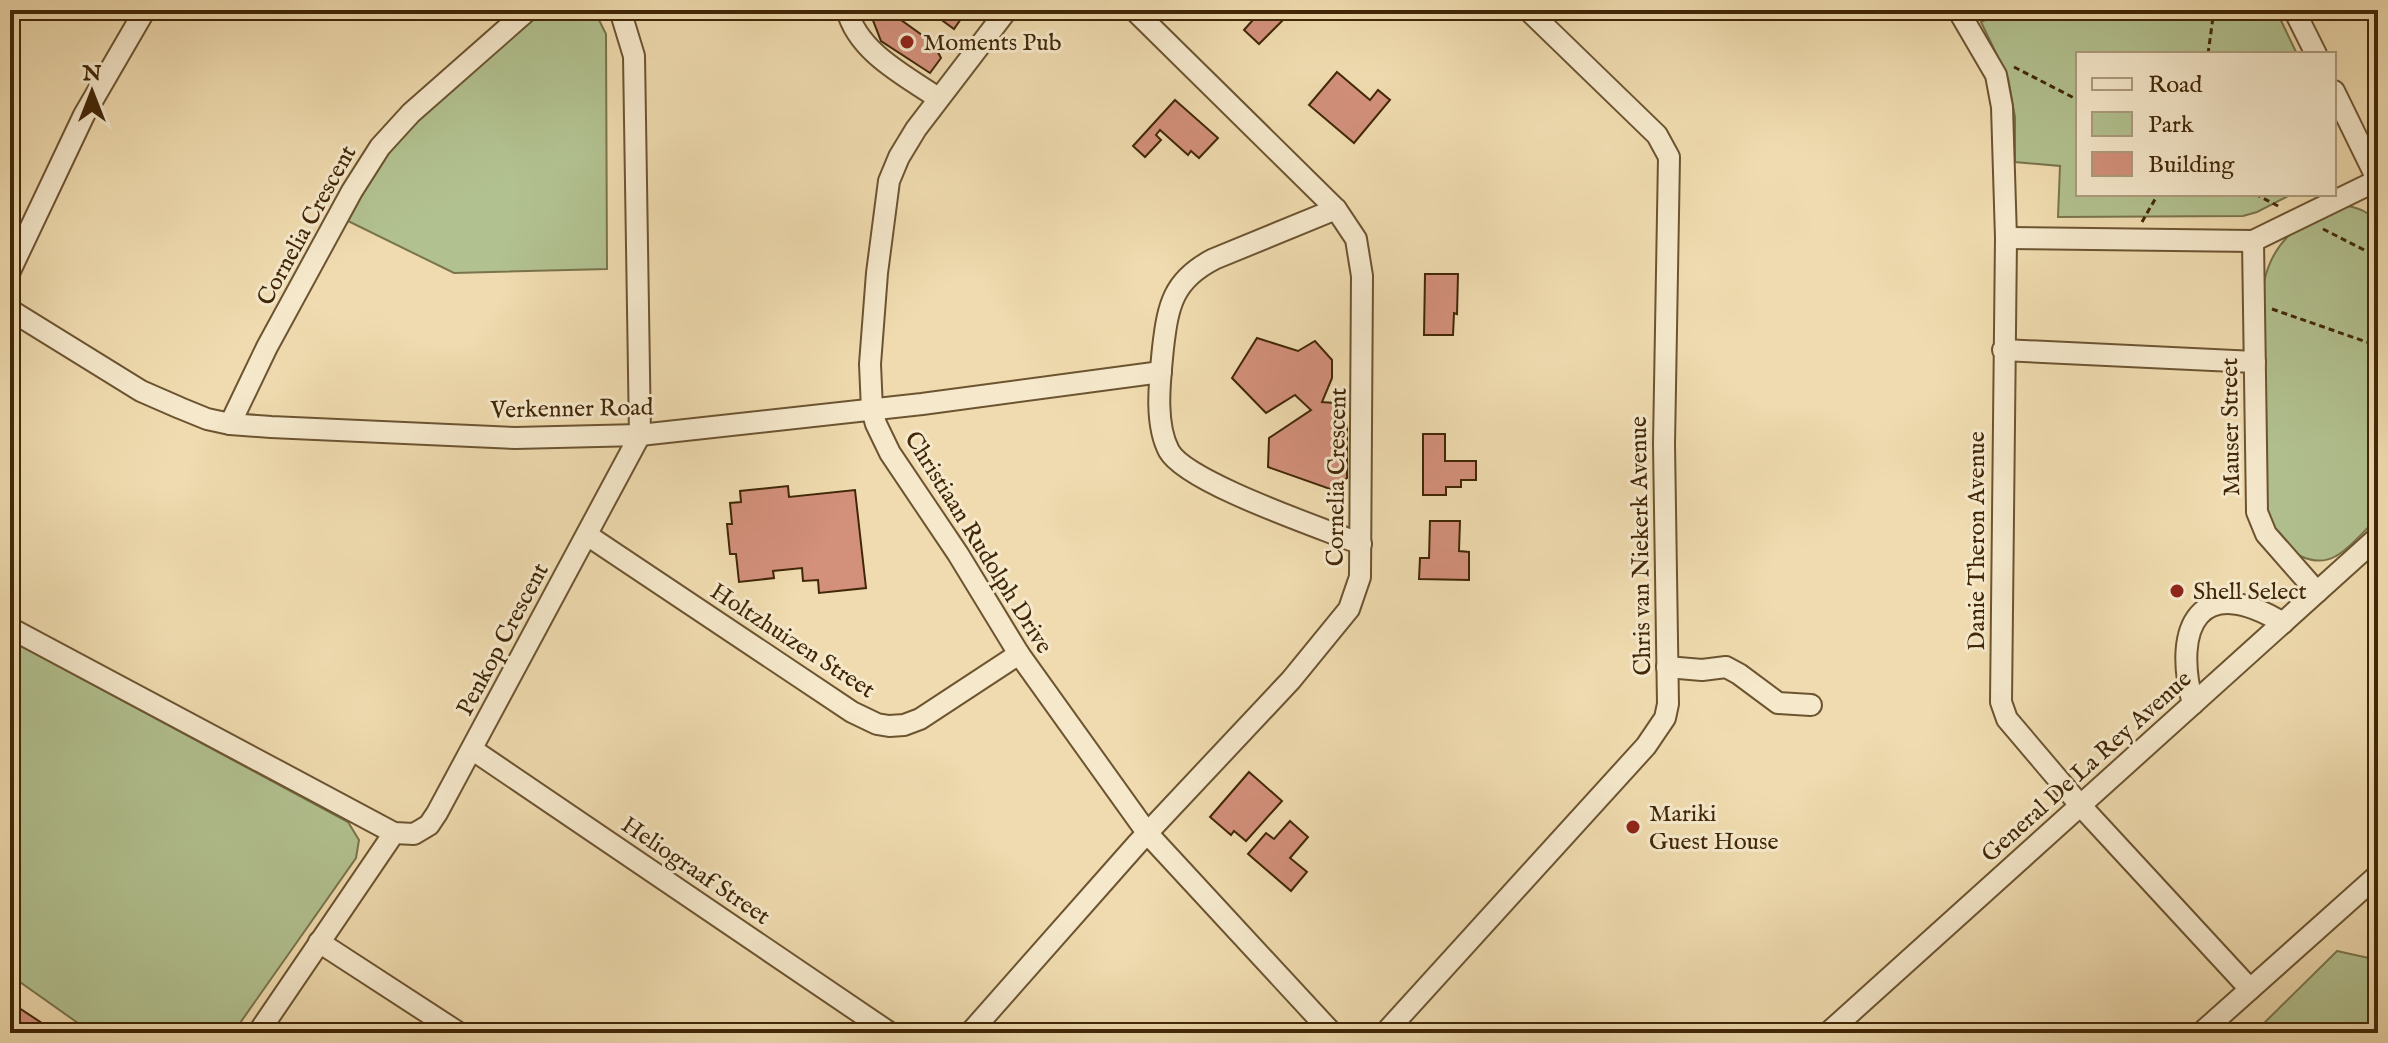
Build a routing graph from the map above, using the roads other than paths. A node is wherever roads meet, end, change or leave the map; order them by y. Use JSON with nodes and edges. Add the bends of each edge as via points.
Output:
{"nodes":[{"id":1,"x":145,"y":10,"type":"edge"},
{"id":2,"x":528,"y":10,"type":"edge"},
{"id":3,"x":620,"y":10,"type":"edge"},
{"id":4,"x":847,"y":10,"type":"edge"},
{"id":5,"x":1007,"y":10,"type":"edge"},
{"id":6,"x":1134,"y":10,"type":"edge"},
{"id":7,"x":1528,"y":10,"type":"edge"},
{"id":8,"x":1958,"y":10,"type":"edge"},
{"id":9,"x":2294,"y":10,"type":"edge"},
{"id":10,"x":2315,"y":52,"type":"edge"},
{"id":11,"x":2336,"y":95,"type":"edge"},
{"id":12,"x":938,"y":98,"type":"junction"},
{"id":13,"x":2378,"y":180,"type":"edge"},
{"id":14,"x":1336,"y":209,"type":"junction"},
{"id":15,"x":2006,"y":238,"type":"junction"},
{"id":16,"x":2253,"y":241,"type":"junction"},
{"id":17,"x":10,"y":271,"type":"edge"},
{"id":18,"x":10,"y":310,"type":"edge"},
{"id":19,"x":2003,"y":350,"type":"junction"},
{"id":20,"x":2255,"y":362,"type":"junction"},
{"id":21,"x":1161,"y":372,"type":"junction"},
{"id":22,"x":872,"y":410,"type":"junction"},
{"id":23,"x":230,"y":424,"type":"junction"},
{"id":24,"x":640,"y":435,"type":"junction"},
{"id":25,"x":587,"y":535,"type":"junction"},
{"id":26,"x":2378,"y":537,"type":"edge"},
{"id":27,"x":1361,"y":544,"type":"junction"},
{"id":28,"x":2317,"y":592,"type":"junction"},
{"id":29,"x":2283,"y":623,"type":"junction"},
{"id":30,"x":10,"y":628,"type":"edge"},
{"id":31,"x":1019,"y":654,"type":"junction"},
{"id":32,"x":1667,"y":667,"type":"junction"},
{"id":33,"x":2193,"y":704,"type":"junction"},
{"id":34,"x":1811,"y":705,"type":"dead end"},
{"id":35,"x":473,"y":750,"type":"junction"},
{"id":36,"x":2080,"y":805,"type":"junction"},
{"id":37,"x":394,"y":833,"type":"junction"},
{"id":38,"x":1148,"y":834,"type":"junction"},
{"id":39,"x":2378,"y":875,"type":"edge"},
{"id":40,"x":319,"y":942,"type":"junction"},
{"id":41,"x":2250,"y":989,"type":"junction"},
{"id":42,"x":258,"y":1033,"type":"edge"},
{"id":43,"x":459,"y":1033,"type":"edge"},
{"id":44,"x":890,"y":1033,"type":"edge"},
{"id":45,"x":970,"y":1033,"type":"edge"},
{"id":46,"x":1332,"y":1033,"type":"edge"},
{"id":47,"x":1385,"y":1033,"type":"edge"},
{"id":48,"x":1828,"y":1033,"type":"edge"},
{"id":49,"x":2201,"y":1033,"type":"edge"}],
"edges":[{"from":1,"to":17,"type":"street","via":[[84,115]]},
{"from":2,"to":23,"type":"street","name":"Cornelia Crescent","via":[[380,147],[267,347]]},
{"from":3,"to":24,"type":"street","name":"Penkop Crescent","via":[[634,56]]},
{"from":4,"to":12,"type":"street","via":[[857,37]]},
{"from":5,"to":12,"type":"street","name":"Christiaan Rudolph Drive"},
{"from":6,"to":14,"type":"street","name":"Cornelia Crescent"},
{"from":7,"to":32,"type":"street","name":"Chris van Niekerk Avenue","via":[[1657,135],[1669,157]]},
{"from":8,"to":15,"type":"street","name":"Danie Theron Avenue","via":[[1996,75],[2002,107]]},
{"from":9,"to":10,"type":"street"},
{"from":11,"to":13,"type":"street"},
{"from":12,"to":22,"type":"street","name":"Christiaan Rudolph Drive","via":[[889,181],[873,322]]},
{"from":13,"to":16,"type":"street"},
{"from":14,"to":21,"type":"street","via":[[1214,259],[1188,276],[1172,298]]},
{"from":14,"to":27,"type":"street","name":"Cornelia Crescent","via":[[1356,239],[1361,261]]},
{"from":15,"to":16,"type":"street"},
{"from":15,"to":19,"type":"street","name":"Danie Theron Avenue"},
{"from":16,"to":20,"type":"street","name":"Mauser Street"},
{"from":18,"to":23,"type":"street","name":"Verkenner Road","via":[[141,391]]},
{"from":19,"to":20,"type":"street"},
{"from":19,"to":36,"type":"street","name":"Danie Theron Avenue","via":[[2001,702],[2007,719]]},
{"from":20,"to":28,"type":"street","name":"Mauser Street","via":[[2257,512],[2266,534]]},
{"from":21,"to":22,"type":"street","name":"Verkenner Road"},
{"from":21,"to":27,"type":"street","via":[[1164,438],[1180,464],[1224,488]]},
{"from":22,"to":24,"type":"street","name":"Verkenner Road"},
{"from":22,"to":31,"type":"street","name":"Christiaan Rudolph Drive","via":[[890,453]]},
{"from":23,"to":24,"type":"street","name":"Verkenner Road","via":[[515,438]]},
{"from":24,"to":25,"type":"street","name":"Penkop Crescent"},
{"from":25,"to":31,"type":"street","name":"Holtzhuizen Street","via":[[877,724],[904,725],[920,719]]},
{"from":25,"to":35,"type":"street","name":"Penkop Crescent"},
{"from":26,"to":28,"type":"street","name":"General De La Rey Avenue"},
{"from":27,"to":38,"type":"street","name":"Cornelia Crescent","via":[[1359,586],[1340,622]]},
{"from":28,"to":29,"type":"street","name":"General De La Rey Avenue"},
{"from":29,"to":33,"type":"street","name":"General De La Rey Avenue"},
{"from":29,"to":33,"type":"street","via":[[2228,602],[2207,607],[2192,627],[2187,650]]},
{"from":30,"to":37,"type":"street"},
{"from":31,"to":38,"type":"street","name":"Christiaan Rudolph Drive"},
{"from":32,"to":34,"type":"street","via":[[1726,667],[1772,701]]},
{"from":32,"to":47,"type":"street","name":"Chris van Niekerk Avenue","via":[[1668,704],[1659,729]]},
{"from":33,"to":36,"type":"street","name":"General De La Rey Avenue"},
{"from":35,"to":37,"type":"street","name":"Penkop Crescent","via":[[429,825],[414,834]]},
{"from":35,"to":44,"type":"street","name":"Heliograaf Street"},
{"from":36,"to":41,"type":"street","name":"Danie Theron Avenue"},
{"from":36,"to":48,"type":"street","name":"General De La Rey Avenue"},
{"from":37,"to":40,"type":"street"},
{"from":38,"to":45,"type":"street","name":"Cornelia Crescent"},
{"from":38,"to":46,"type":"street","name":"Christiaan Rudolph Drive"},
{"from":39,"to":41,"type":"street"},
{"from":40,"to":42,"type":"street"},
{"from":40,"to":43,"type":"street"},
{"from":41,"to":49,"type":"street"}]}
